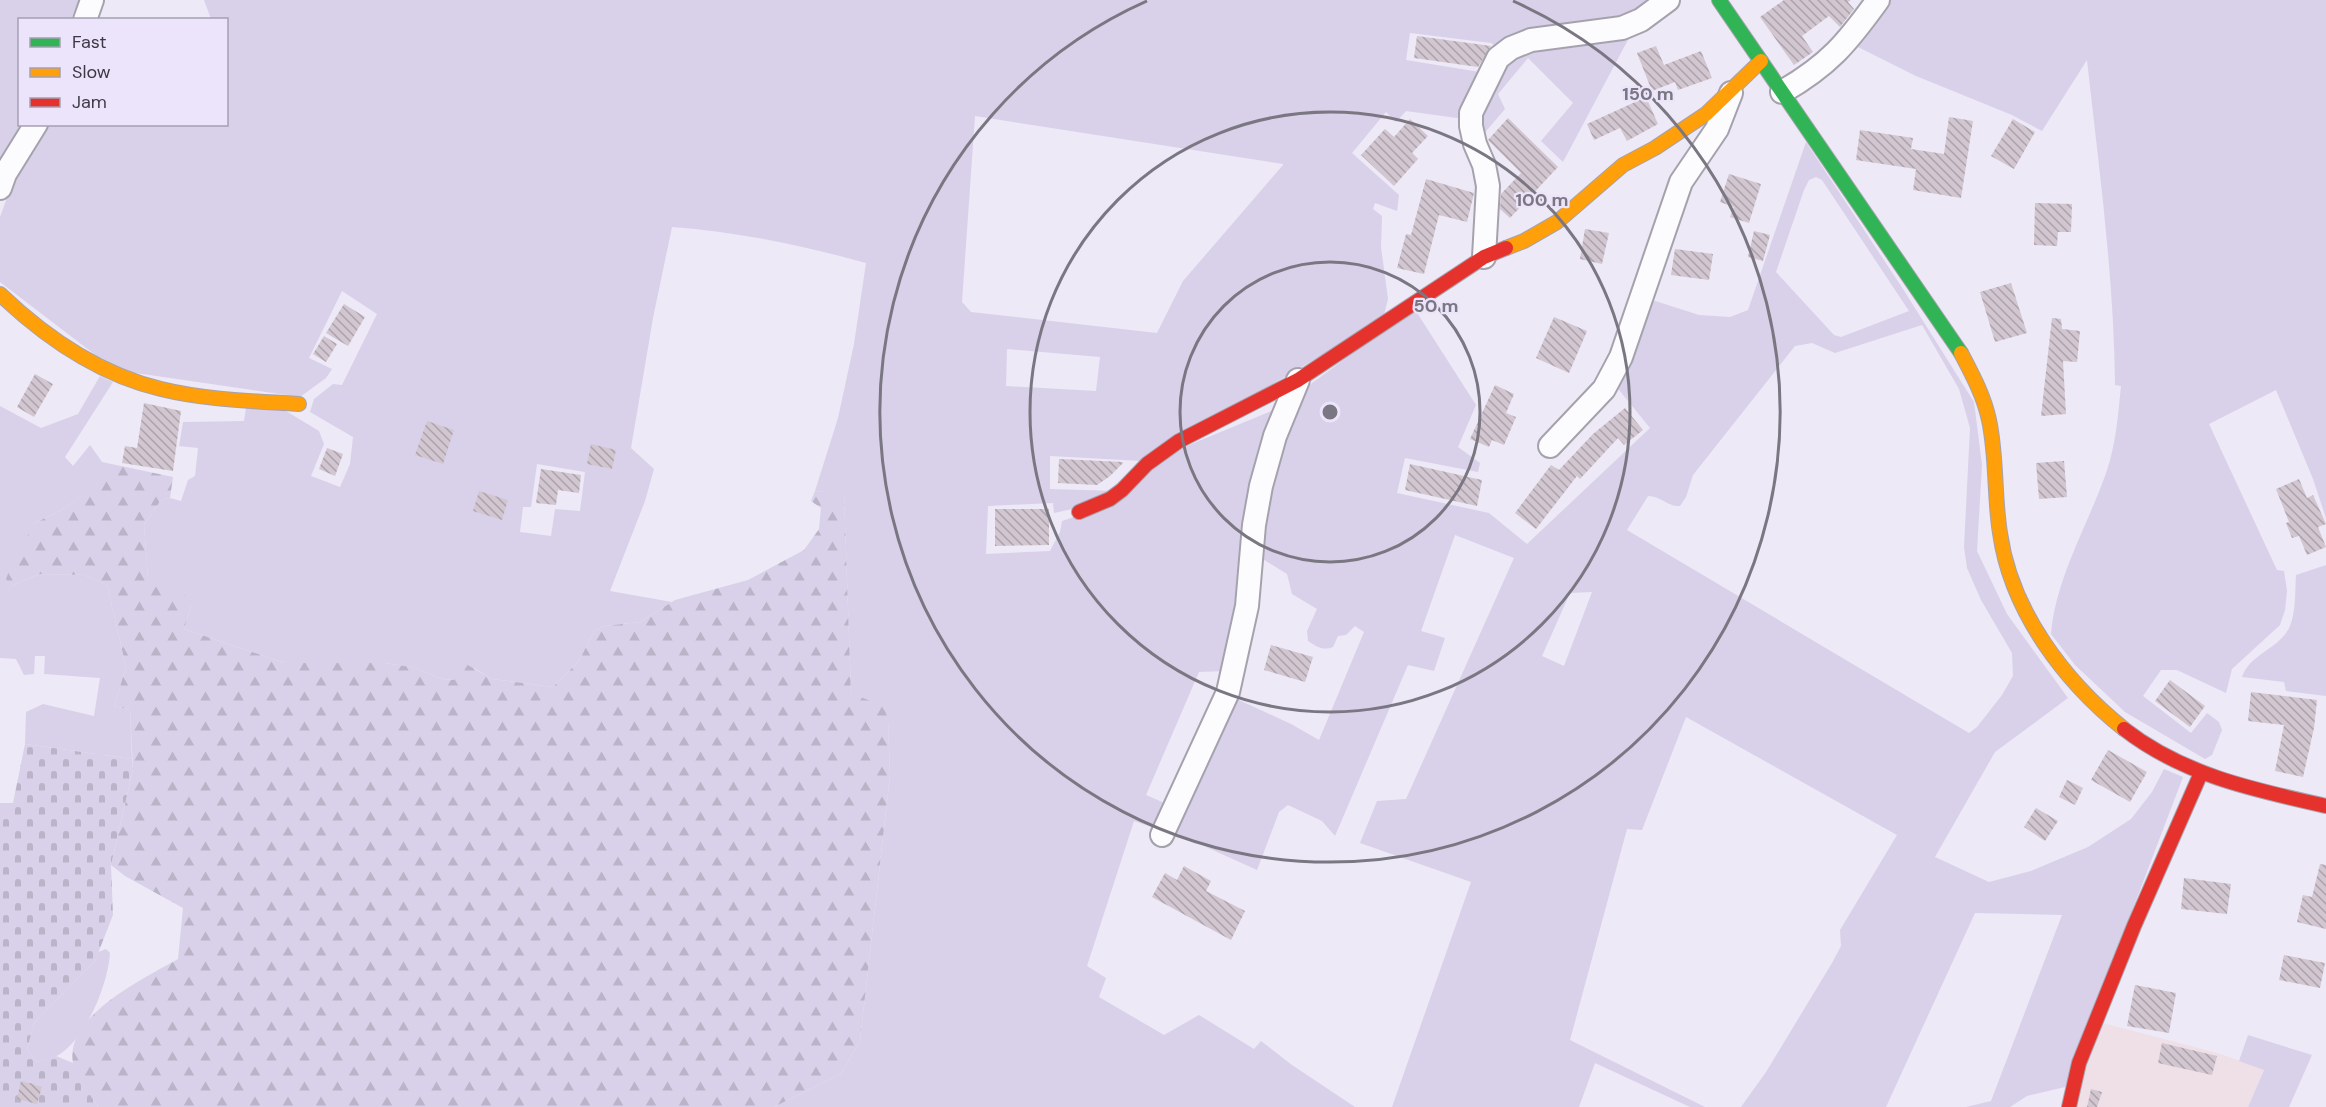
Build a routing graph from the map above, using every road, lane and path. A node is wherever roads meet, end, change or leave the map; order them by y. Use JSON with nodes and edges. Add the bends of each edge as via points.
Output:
{"nodes":[{"id":1,"x":92,"y":0,"type":"edge"},
{"id":2,"x":1668,"y":0,"type":"edge"},
{"id":3,"x":1719,"y":0,"type":"edge"},
{"id":4,"x":1878,"y":0,"type":"edge"},
{"id":5,"x":86,"y":18,"type":"edge"},
{"id":6,"x":1761,"y":61,"type":"junction"},
{"id":7,"x":1735,"y":83,"type":"junction"},
{"id":8,"x":1782,"y":92,"type":"junction"},
{"id":9,"x":35,"y":126,"type":"edge"},
{"id":10,"x":0,"y":188,"type":"edge"},
{"id":11,"x":1484,"y":257,"type":"junction"},
{"id":12,"x":0,"y":294,"type":"edge"},
{"id":13,"x":1298,"y":380,"type":"junction"},
{"id":14,"x":299,"y":404,"type":"dead end"},
{"id":15,"x":1550,"y":446,"type":"dead end"},
{"id":16,"x":1079,"y":512,"type":"dead end"},
{"id":17,"x":2200,"y":773,"type":"junction"},
{"id":18,"x":2326,"y":806,"type":"edge"},
{"id":19,"x":1162,"y":835,"type":"dead end"},
{"id":20,"x":2069,"y":1107,"type":"edge"}],
"edges":[{"from":1,"to":5,"type":"street"},
{"from":2,"to":11,"type":"street","via":[[1641,20],[1622,28],[1531,40],[1498,58],[1471,112],[1475,144],[1488,186]]},
{"from":3,"to":6,"type":"street"},
{"from":4,"to":8,"type":"street","via":[[1834,56]]},
{"from":6,"to":7,"type":"street"},
{"from":6,"to":8,"type":"street"},
{"from":7,"to":11,"type":"street","via":[[1706,114],[1623,165],[1557,222]]},
{"from":7,"to":15,"type":"street","via":[[1717,129],[1681,182],[1621,357],[1605,390]]},
{"from":8,"to":17,"type":"street","via":[[1959,349],[1978,388],[1991,428],[2002,546],[2009,574],[2042,639],[2068,674],[2127,732]]},
{"from":9,"to":10,"type":"street"},
{"from":11,"to":13,"type":"street"},
{"from":12,"to":14,"type":"street","via":[[42,333],[120,377],[187,394]]},
{"from":13,"to":16,"type":"street","via":[[1179,441],[1110,499]]},
{"from":13,"to":19,"type":"street","via":[[1275,436],[1261,486],[1247,606],[1228,692]]},
{"from":17,"to":18,"type":"street"},
{"from":17,"to":20,"type":"street","via":[[2079,1063]]}]}
